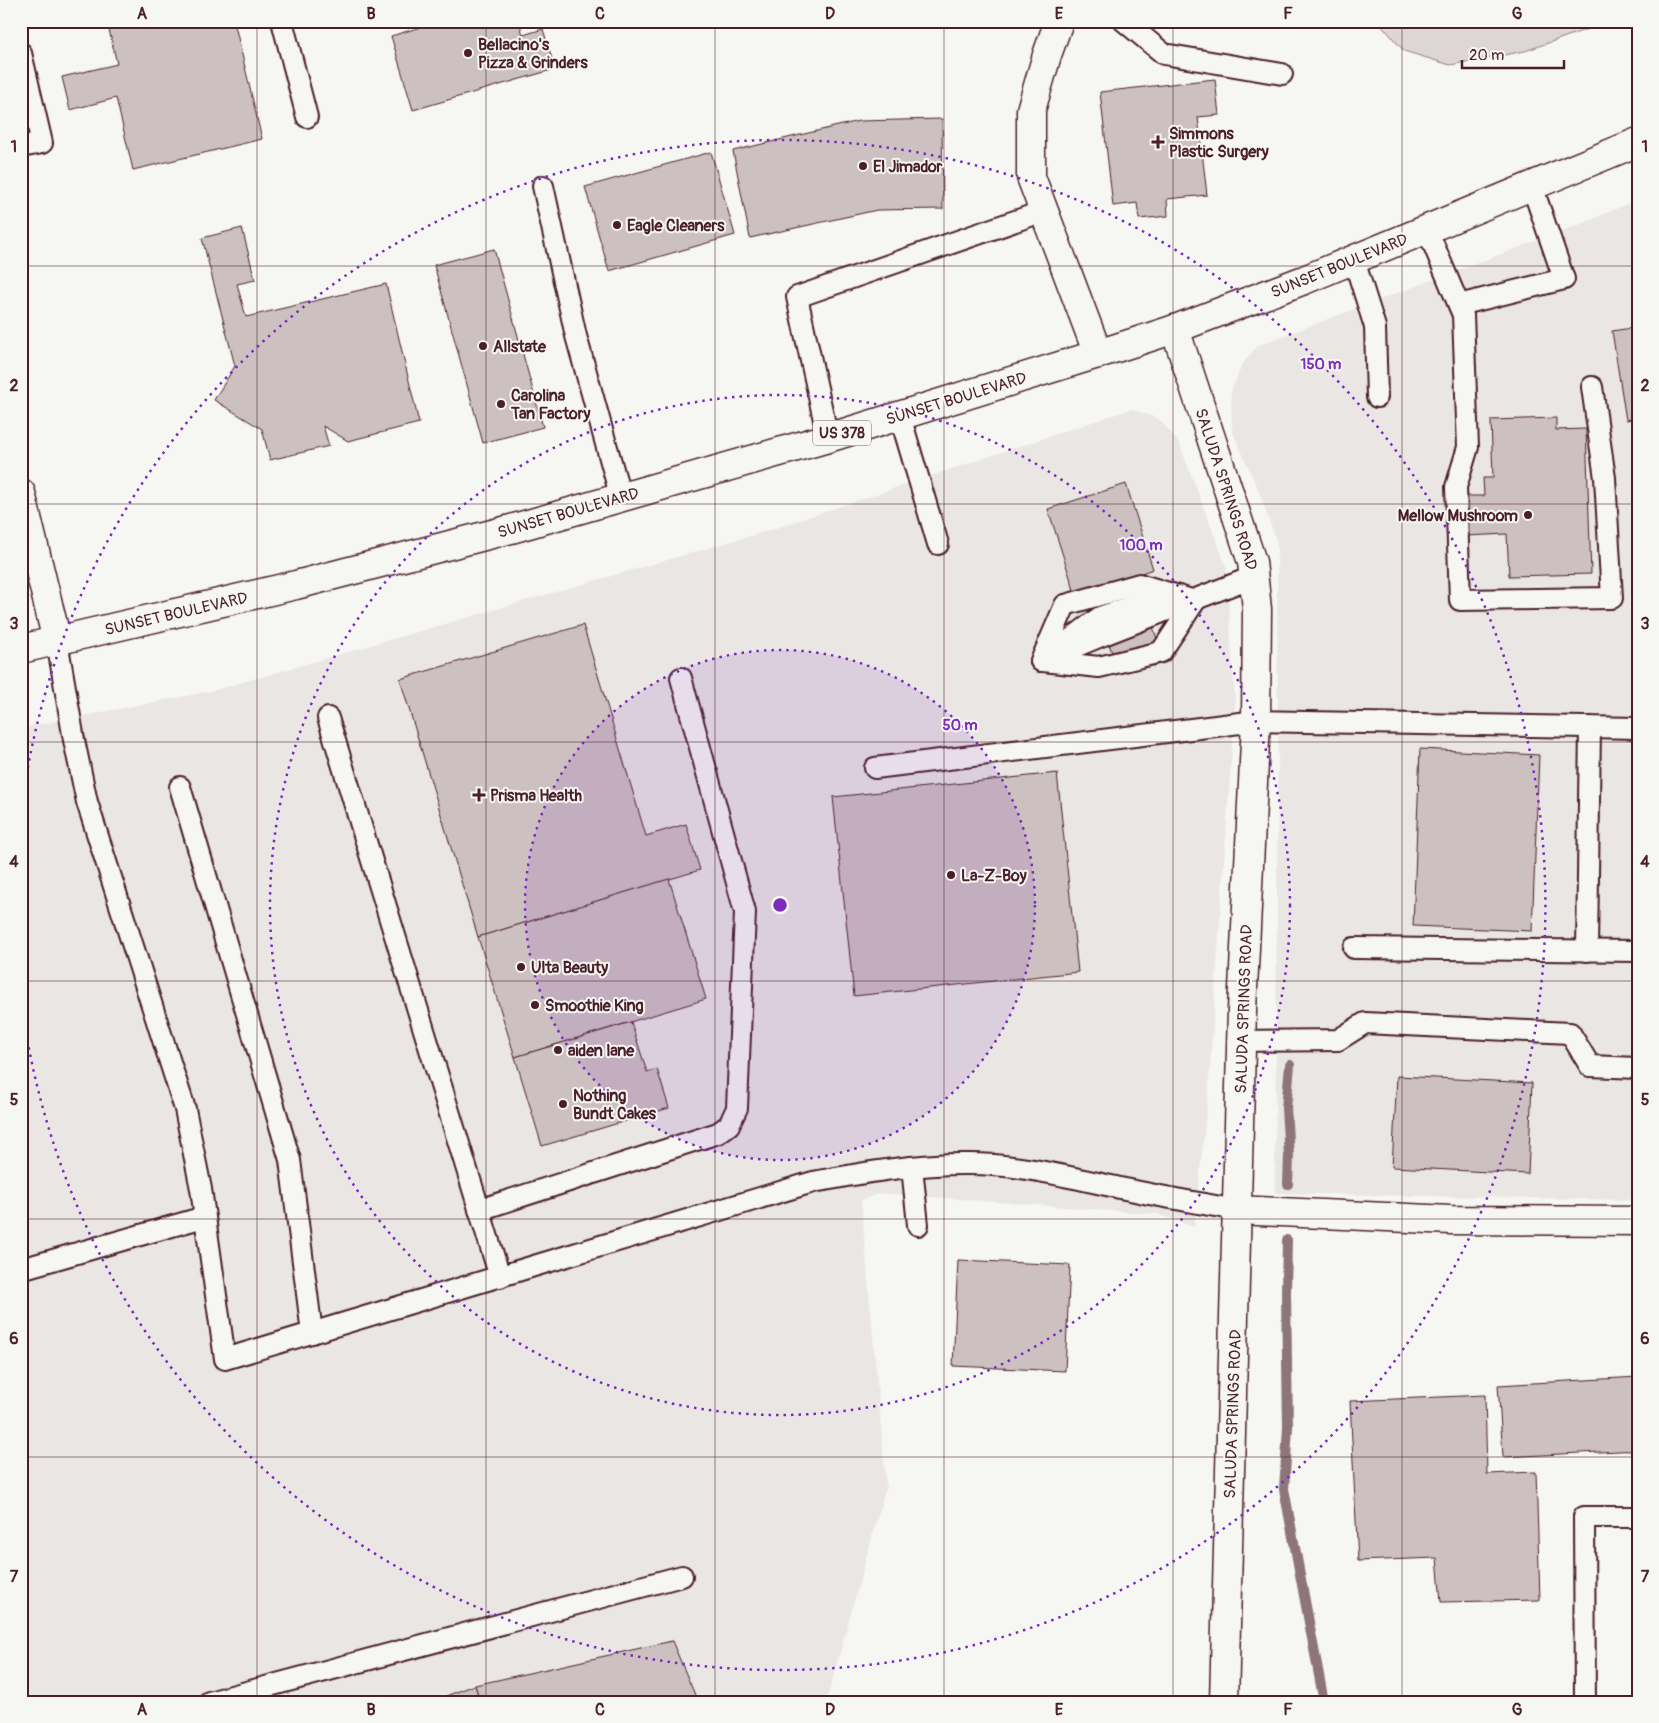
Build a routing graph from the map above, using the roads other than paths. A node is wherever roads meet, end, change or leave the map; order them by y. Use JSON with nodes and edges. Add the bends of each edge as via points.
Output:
{"nodes":[{"id":1,"x":282,"y":21,"type":"edge"},
{"id":2,"x":1059,"y":21,"type":"edge"},
{"id":3,"x":1124,"y":21,"type":"edge"},
{"id":4,"x":21,"y":53,"type":"edge"},
{"id":5,"x":1282,"y":74,"type":"dead end"},
{"id":6,"x":307,"y":117,"type":"dead end"},
{"id":7,"x":1638,"y":142,"type":"edge"},
{"id":8,"x":21,"y":147,"type":"edge"},
{"id":9,"x":543,"y":186,"type":"dead end"},
{"id":10,"x":1532,"y":186,"type":"junction"},
{"id":11,"x":1044,"y":211,"type":"junction"},
{"id":12,"x":1427,"y":229,"type":"junction"},
{"id":13,"x":1354,"y":260,"type":"junction"},
{"id":14,"x":1459,"y":305,"type":"junction"},
{"id":15,"x":1175,"y":328,"type":"junction"},
{"id":16,"x":1098,"y":354,"type":"junction"},
{"id":17,"x":1592,"y":387,"type":"dead end"},
{"id":18,"x":1377,"y":397,"type":"dead end"},
{"id":19,"x":900,"y":416,"type":"junction"},
{"id":20,"x":828,"y":438,"type":"junction"},
{"id":21,"x":21,"y":494,"type":"edge"},
{"id":22,"x":621,"y":498,"type":"junction"},
{"id":23,"x":938,"y":544,"type":"dead end"},
{"id":24,"x":1255,"y":576,"type":"junction"},
{"id":25,"x":1195,"y":600,"type":"junction"},
{"id":26,"x":57,"y":641,"type":"junction"},
{"id":27,"x":21,"y":648,"type":"edge"},
{"id":28,"x":1041,"y":661,"type":"junction"},
{"id":29,"x":680,"y":678,"type":"dead end"},
{"id":30,"x":328,"y":718,"type":"dead end"},
{"id":31,"x":1256,"y":721,"type":"junction"},
{"id":32,"x":1590,"y":727,"type":"junction"},
{"id":33,"x":1638,"y":728,"type":"edge"},
{"id":34,"x":875,"y":768,"type":"dead end"},
{"id":35,"x":180,"y":787,"type":"dead end"},
{"id":36,"x":1354,"y":948,"type":"dead end"},
{"id":37,"x":1587,"y":951,"type":"junction"},
{"id":38,"x":1638,"y":951,"type":"edge"},
{"id":39,"x":1241,"y":1041,"type":"junction"},
{"id":40,"x":1638,"y":1068,"type":"edge"},
{"id":41,"x":912,"y":1167,"type":"junction"},
{"id":42,"x":479,"y":1210,"type":"junction"},
{"id":43,"x":1238,"y":1210,"type":"junction"},
{"id":44,"x":204,"y":1217,"type":"junction"},
{"id":45,"x":1638,"y":1221,"type":"edge"},
{"id":46,"x":918,"y":1225,"type":"dead end"},
{"id":47,"x":28,"y":1267,"type":"dead end"},
{"id":48,"x":500,"y":1277,"type":"junction"},
{"id":49,"x":312,"y":1333,"type":"junction"},
{"id":50,"x":1638,"y":1517,"type":"edge"},
{"id":51,"x":682,"y":1576,"type":"dead end"},
{"id":52,"x":209,"y":1702,"type":"edge"},
{"id":53,"x":1224,"y":1702,"type":"edge"},
{"id":54,"x":1584,"y":1702,"type":"edge"}],
"edges":[{"from":1,"to":6,"type":"lane"},
{"from":2,"to":11,"type":"street","via":[[1031,110],[1031,177]]},
{"from":3,"to":5,"type":"lane","via":[[1164,54]]},
{"from":4,"to":8,"type":"lane","via":[[42,143]]},
{"from":7,"to":10,"type":"street","name":"SUNSET BOULEVARD","number":"US 378"},
{"from":9,"to":22,"type":"lane","via":[[576,336]]},
{"from":10,"to":12,"type":"street","name":"SUNSET BOULEVARD","number":"US 378"},
{"from":10,"to":14,"type":"lane","via":[[1564,279]]},
{"from":11,"to":16,"type":"street"},
{"from":11,"to":20,"type":"lane","via":[[797,297]]},
{"from":12,"to":13,"type":"street","name":"SUNSET BOULEVARD","number":"US 378"},
{"from":12,"to":14,"type":"lane"},
{"from":13,"to":15,"type":"street","name":"SUNSET BOULEVARD","number":"US 378"},
{"from":13,"to":18,"type":"lane","via":[[1375,326]]},
{"from":14,"to":17,"type":"lane","via":[[1463,315],[1468,447],[1456,487],[1460,600],[1612,598],[1605,478]]},
{"from":15,"to":16,"type":"street","name":"SUNSET BOULEVARD","number":"US 378"},
{"from":15,"to":24,"type":"street","name":"SALUDA SPRINGS ROAD"},
{"from":16,"to":19,"type":"street","name":"SUNSET BOULEVARD","number":"US 378"},
{"from":19,"to":20,"type":"street","name":"SUNSET BOULEVARD","number":"US 378"},
{"from":19,"to":23,"type":"lane"},
{"from":20,"to":22,"type":"street","name":"SUNSET BOULEVARD","number":"US 378"},
{"from":21,"to":26,"type":"street"},
{"from":22,"to":26,"type":"street","name":"SUNSET BOULEVARD","number":"US 378","via":[[306,583]]},
{"from":24,"to":25,"type":"lane"},
{"from":24,"to":31,"type":"street","name":"SALUDA SPRINGS ROAD"},
{"from":25,"to":28,"type":"lane"},
{"from":25,"to":28,"type":"lane","via":[[1161,652],[1098,667]]},
{"from":25,"to":28,"type":"lane","via":[[1139,584],[1065,605]]},
{"from":26,"to":27,"type":"street","name":"SUNSET BOULEVARD","number":"US 378"},
{"from":26,"to":44,"type":"lane","via":[[87,802],[185,1108]]},
{"from":29,"to":42,"type":"lane","via":[[745,912],[738,1108],[730,1125],[718,1133]]},
{"from":30,"to":42,"type":"lane"},
{"from":31,"to":32,"type":"lane"},
{"from":31,"to":34,"type":"lane"},
{"from":31,"to":39,"type":"street","name":"SALUDA SPRINGS ROAD"},
{"from":32,"to":33,"type":"lane"},
{"from":32,"to":37,"type":"lane"},
{"from":35,"to":49,"type":"lane","via":[[290,1160]]},
{"from":36,"to":37,"type":"lane"},
{"from":37,"to":38,"type":"lane"},
{"from":39,"to":40,"type":"lane","via":[[1338,1040],[1365,1023],[1570,1033],[1590,1066]]},
{"from":39,"to":43,"type":"street","name":"SALUDA SPRINGS ROAD"},
{"from":41,"to":43,"type":"lane","via":[[965,1164],[1017,1168]]},
{"from":41,"to":46,"type":"lane"},
{"from":41,"to":48,"type":"lane","via":[[813,1182]]},
{"from":42,"to":48,"type":"lane"},
{"from":43,"to":45,"type":"street","via":[[1451,1220]]},
{"from":43,"to":53,"type":"street","name":"SALUDA SPRINGS ROAD"},
{"from":44,"to":47,"type":"lane"},
{"from":44,"to":49,"type":"lane","via":[[225,1359]]},
{"from":48,"to":49,"type":"lane"},
{"from":50,"to":54,"type":"lane","via":[[1584,1517]]},
{"from":51,"to":52,"type":"lane"}]}
